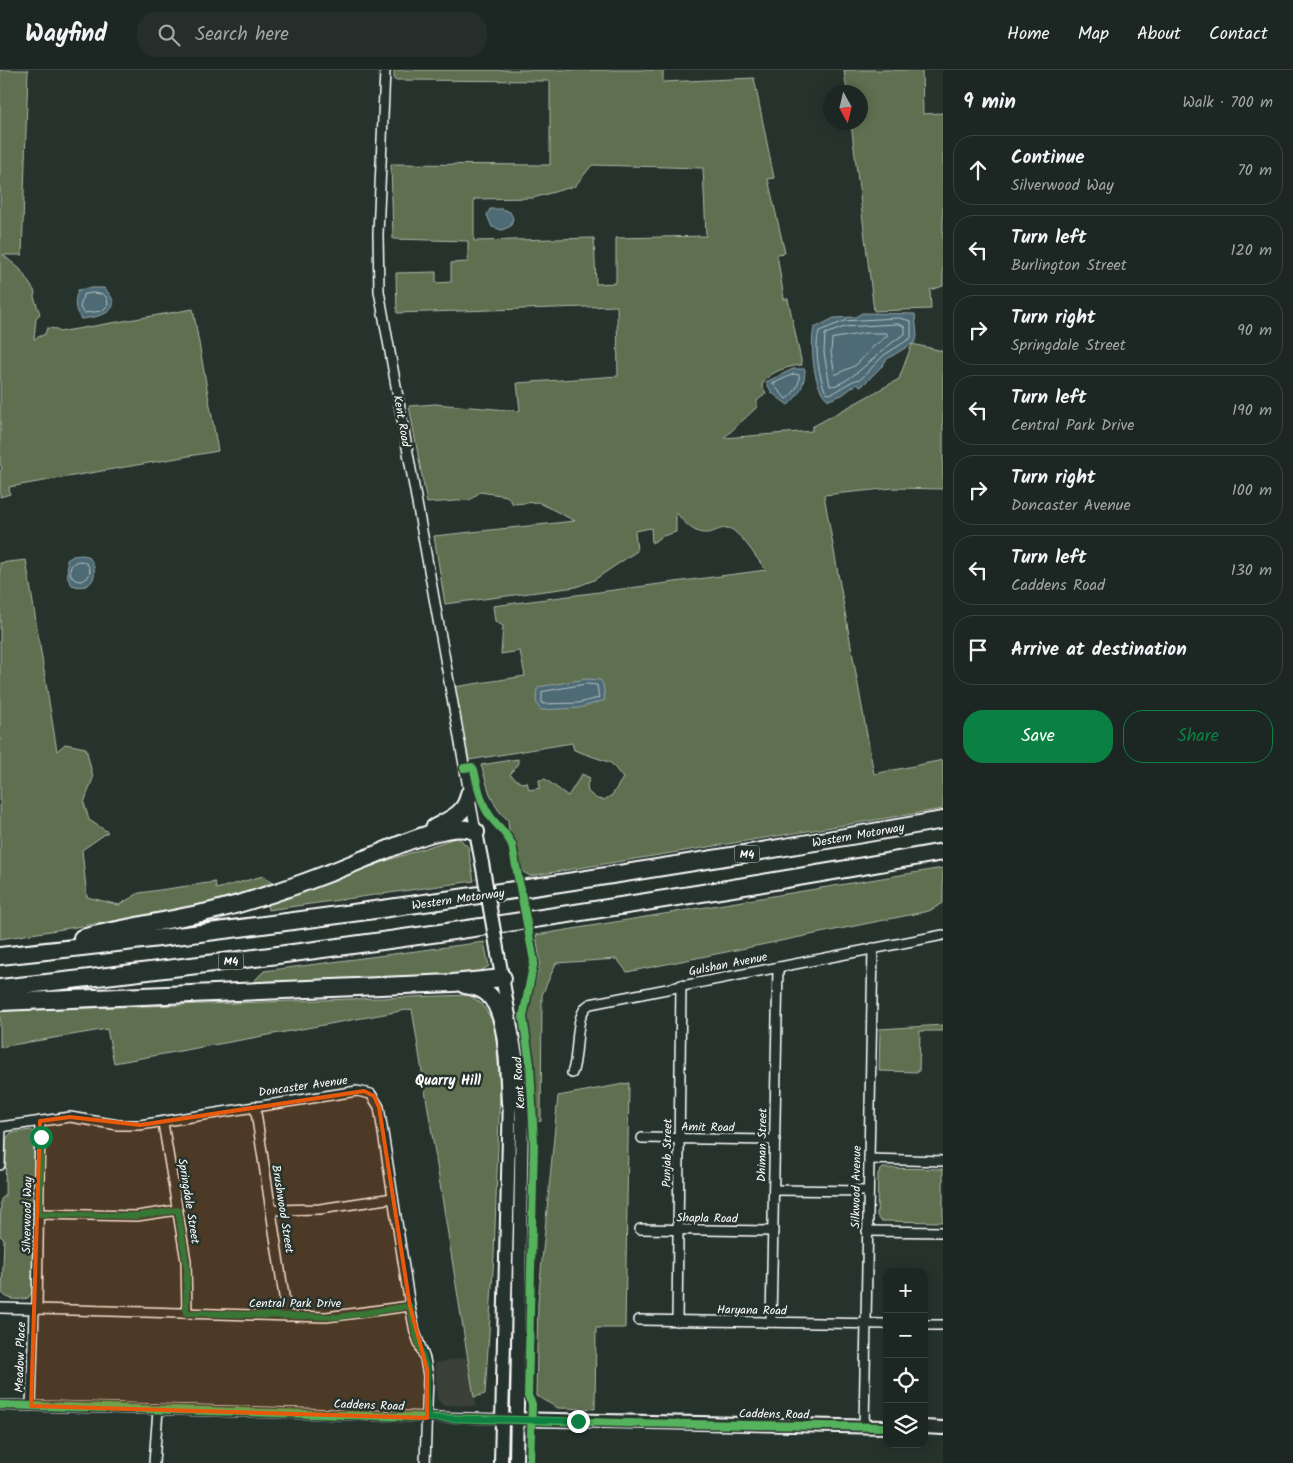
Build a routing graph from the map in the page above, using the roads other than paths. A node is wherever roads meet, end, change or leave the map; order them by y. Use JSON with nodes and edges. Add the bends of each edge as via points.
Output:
{"nodes":[{"id":1,"x":384,"y":70,"type":"edge"},
{"id":2,"x":469,"y":794,"type":"junction"},
{"id":3,"x":943,"y":820,"type":"edge"},
{"id":4,"x":476,"y":832,"type":"junction"},
{"id":5,"x":417,"y":838,"type":"junction"},
{"id":6,"x":943,"y":852,"type":"edge"},
{"id":7,"x":943,"y":935,"type":"edge"},
{"id":8,"x":873,"y":948,"type":"junction"},
{"id":9,"x":2,"y":956,"type":"edge"},
{"id":10,"x":778,"y":967,"type":"junction"},
{"id":11,"x":503,"y":978,"type":"junction"},
{"id":12,"x":453,"y":984,"type":"junction"},
{"id":13,"x":682,"y":985,"type":"junction"},
{"id":14,"x":0,"y":988,"type":"edge"},
{"id":15,"x":0,"y":1002,"type":"edge"},
{"id":16,"x":512,"y":1033,"type":"junction"},
{"id":17,"x":572,"y":1073,"type":"dead end"},
{"id":18,"x":510,"y":1103,"type":"junction"},
{"id":19,"x":255,"y":1106,"type":"junction"},
{"id":20,"x":40,"y":1121,"type":"junction"},
{"id":21,"x":163,"y":1123,"type":"junction"},
{"id":22,"x":0,"y":1127,"type":"edge"},
{"id":23,"x":642,"y":1138,"type":"dead end"},
{"id":24,"x":679,"y":1139,"type":"junction"},
{"id":25,"x":775,"y":1140,"type":"junction"},
{"id":26,"x":869,"y":1159,"type":"junction"},
{"id":27,"x":943,"y":1161,"type":"edge"},
{"id":28,"x":0,"y":1165,"type":"edge"},
{"id":29,"x":774,"y":1190,"type":"junction"},
{"id":30,"x":868,"y":1191,"type":"junction"},
{"id":31,"x":393,"y":1198,"type":"junction"},
{"id":32,"x":178,"y":1210,"type":"junction"},
{"id":33,"x":271,"y":1210,"type":"junction"},
{"id":34,"x":39,"y":1214,"type":"junction"},
{"id":35,"x":640,"y":1229,"type":"dead end"},
{"id":36,"x":679,"y":1230,"type":"junction"},
{"id":37,"x":868,"y":1230,"type":"junction"},
{"id":38,"x":773,"y":1231,"type":"junction"},
{"id":39,"x":943,"y":1232,"type":"edge"},
{"id":40,"x":410,"y":1306,"type":"junction"},
{"id":41,"x":0,"y":1308,"type":"edge"},
{"id":42,"x":35,"y":1309,"type":"junction"},
{"id":43,"x":186,"y":1313,"type":"junction"},
{"id":44,"x":287,"y":1316,"type":"junction"},
{"id":45,"x":639,"y":1320,"type":"dead end"},
{"id":46,"x":677,"y":1321,"type":"junction"},
{"id":47,"x":771,"y":1322,"type":"junction"},
{"id":48,"x":866,"y":1324,"type":"junction"},
{"id":49,"x":883,"y":1324,"type":"edge"},
{"id":50,"x":928,"y":1324,"type":"edge"},
{"id":51,"x":943,"y":1325,"type":"edge"},
{"id":52,"x":0,"y":1405,"type":"edge"},
{"id":53,"x":31,"y":1406,"type":"junction"},
{"id":54,"x":158,"y":1410,"type":"junction"},
{"id":55,"x":427,"y":1418,"type":"junction"},
{"id":56,"x":503,"y":1419,"type":"junction"},
{"id":57,"x":517,"y":1420,"type":"junction"},
{"id":58,"x":864,"y":1426,"type":"junction"},
{"id":59,"x":883,"y":1427,"type":"edge"},
{"id":60,"x":928,"y":1428,"type":"edge"},
{"id":61,"x":943,"y":1428,"type":"edge"},
{"id":62,"x":154,"y":1463,"type":"edge"},
{"id":63,"x":425,"y":1463,"type":"edge"},
{"id":64,"x":501,"y":1463,"type":"edge"},
{"id":65,"x":516,"y":1463,"type":"edge"}],
"edges":[{"from":1,"to":2,"type":"street","name":"Kent Road","via":[[379,291]]},
{"from":2,"to":4,"type":"street","name":"Kent Road"},
{"from":2,"to":5,"type":"highway","via":[[462,812]]},
{"from":3,"to":9,"type":"highway","name":"Western Motorway","number":"M4","via":[[550,886]]},
{"from":4,"to":5,"type":"highway","via":[[460,828]]},
{"from":4,"to":11,"type":"main road","name":"Kent Road","bridge":true},
{"from":5,"to":9,"type":"highway","via":[[320,877],[245,902]]},
{"from":6,"to":14,"type":"highway","number":"M4","via":[[461,930]]},
{"from":7,"to":8,"type":"street","name":"Gulshan Avenue"},
{"from":8,"to":10,"type":"street","name":"Gulshan Avenue"},
{"from":8,"to":26,"type":"street","name":"Silkwood Avenue"},
{"from":10,"to":13,"type":"street","name":"Gulshan Avenue"},
{"from":10,"to":25,"type":"street","name":"Dhiman Street"},
{"from":11,"to":12,"type":"highway"},
{"from":11,"to":16,"type":"main road","name":"Kent Road"},
{"from":12,"to":15,"type":"highway"},
{"from":12,"to":18,"type":"highway","via":[[481,989],[488,993],[496,1006],[504,1029]]},
{"from":13,"to":17,"type":"street","name":"Gulshan Avenue","via":[[585,1006]]},
{"from":13,"to":24,"type":"street","name":"Punjab Street"},
{"from":16,"to":18,"type":"main road","name":"Kent Road"},
{"from":16,"to":57,"type":"main road","name":"Kent Road","via":[[520,1083],[523,1144]]},
{"from":18,"to":56,"type":"main road","name":"Kent Road"},
{"from":19,"to":21,"type":"street","name":"Doncaster Avenue"},
{"from":19,"to":31,"type":"street","name":"Doncaster Avenue","via":[[357,1091],[371,1094],[379,1107]]},
{"from":19,"to":33,"type":"street","name":"Brushwood Street"},
{"from":20,"to":21,"type":"street","name":"Doncaster Avenue","via":[[70,1117],[125,1126]]},
{"from":20,"to":22,"type":"street","name":"Doncaster Avenue"},
{"from":20,"to":34,"type":"street","name":"Silverwood Way"},
{"from":21,"to":32,"type":"street","name":"Springdale Street"},
{"from":22,"to":28,"type":"street"},
{"from":23,"to":24,"type":"street","name":"Amit Road"},
{"from":24,"to":25,"type":"street","name":"Amit Road"},
{"from":24,"to":36,"type":"street","name":"Punjab Street"},
{"from":25,"to":29,"type":"street","name":"Dhiman Street"},
{"from":26,"to":27,"type":"street"},
{"from":26,"to":30,"type":"street","name":"Silkwood Avenue"},
{"from":29,"to":30,"type":"street"},
{"from":29,"to":38,"type":"street","name":"Dhiman Street"},
{"from":30,"to":37,"type":"street","name":"Silkwood Avenue"},
{"from":31,"to":33,"type":"street","via":[[320,1209]]},
{"from":31,"to":40,"type":"street","name":"Doncaster Avenue"},
{"from":32,"to":34,"type":"street","via":[[137,1216]]},
{"from":32,"to":43,"type":"street","name":"Springdale Street","via":[[187,1269]]},
{"from":33,"to":44,"type":"street","name":"Brushwood Street"},
{"from":34,"to":42,"type":"street","name":"Silverwood Way"},
{"from":35,"to":36,"type":"street","name":"Shapla Road"},
{"from":36,"to":38,"type":"street","name":"Shapla Road"},
{"from":36,"to":46,"type":"street","name":"Punjab Street"},
{"from":37,"to":39,"type":"street"},
{"from":37,"to":48,"type":"street","name":"Silkwood Avenue"},
{"from":38,"to":47,"type":"street","name":"Dhiman Street"},
{"from":40,"to":44,"type":"street","name":"Central Park Drive","via":[[338,1317]]},
{"from":40,"to":55,"type":"street","name":"Doncaster Avenue","via":[[427,1369]]},
{"from":41,"to":42,"type":"street","name":"Central Park Drive"},
{"from":42,"to":43,"type":"street","name":"Central Park Drive"},
{"from":42,"to":53,"type":"street","name":"Meadow Place"},
{"from":43,"to":44,"type":"street","name":"Central Park Drive"},
{"from":45,"to":46,"type":"street","name":"Haryana Road"},
{"from":46,"to":47,"type":"street","name":"Haryana Road"},
{"from":47,"to":48,"type":"street","name":"Haryana Road"},
{"from":48,"to":49,"type":"street","name":"Haryana Road"},
{"from":48,"to":58,"type":"street","name":"Silkwood Avenue"},
{"from":50,"to":51,"type":"street"},
{"from":52,"to":53,"type":"street","name":"Caddens Road"},
{"from":53,"to":54,"type":"street","name":"Caddens Road"},
{"from":54,"to":55,"type":"street","name":"Caddens Road"},
{"from":54,"to":62,"type":"street"},
{"from":55,"to":56,"type":"street","name":"Caddens Road"},
{"from":55,"to":63,"type":"street","name":"Doncaster Avenue"},
{"from":56,"to":57,"type":"main road","name":"Caddens Road"},
{"from":56,"to":64,"type":"main road","name":"Kent Road"},
{"from":57,"to":58,"type":"main road","name":"Caddens Road"},
{"from":57,"to":65,"type":"main road","name":"Kent Road"},
{"from":58,"to":59,"type":"main road","name":"Caddens Road"},
{"from":60,"to":61,"type":"main road"}]}
